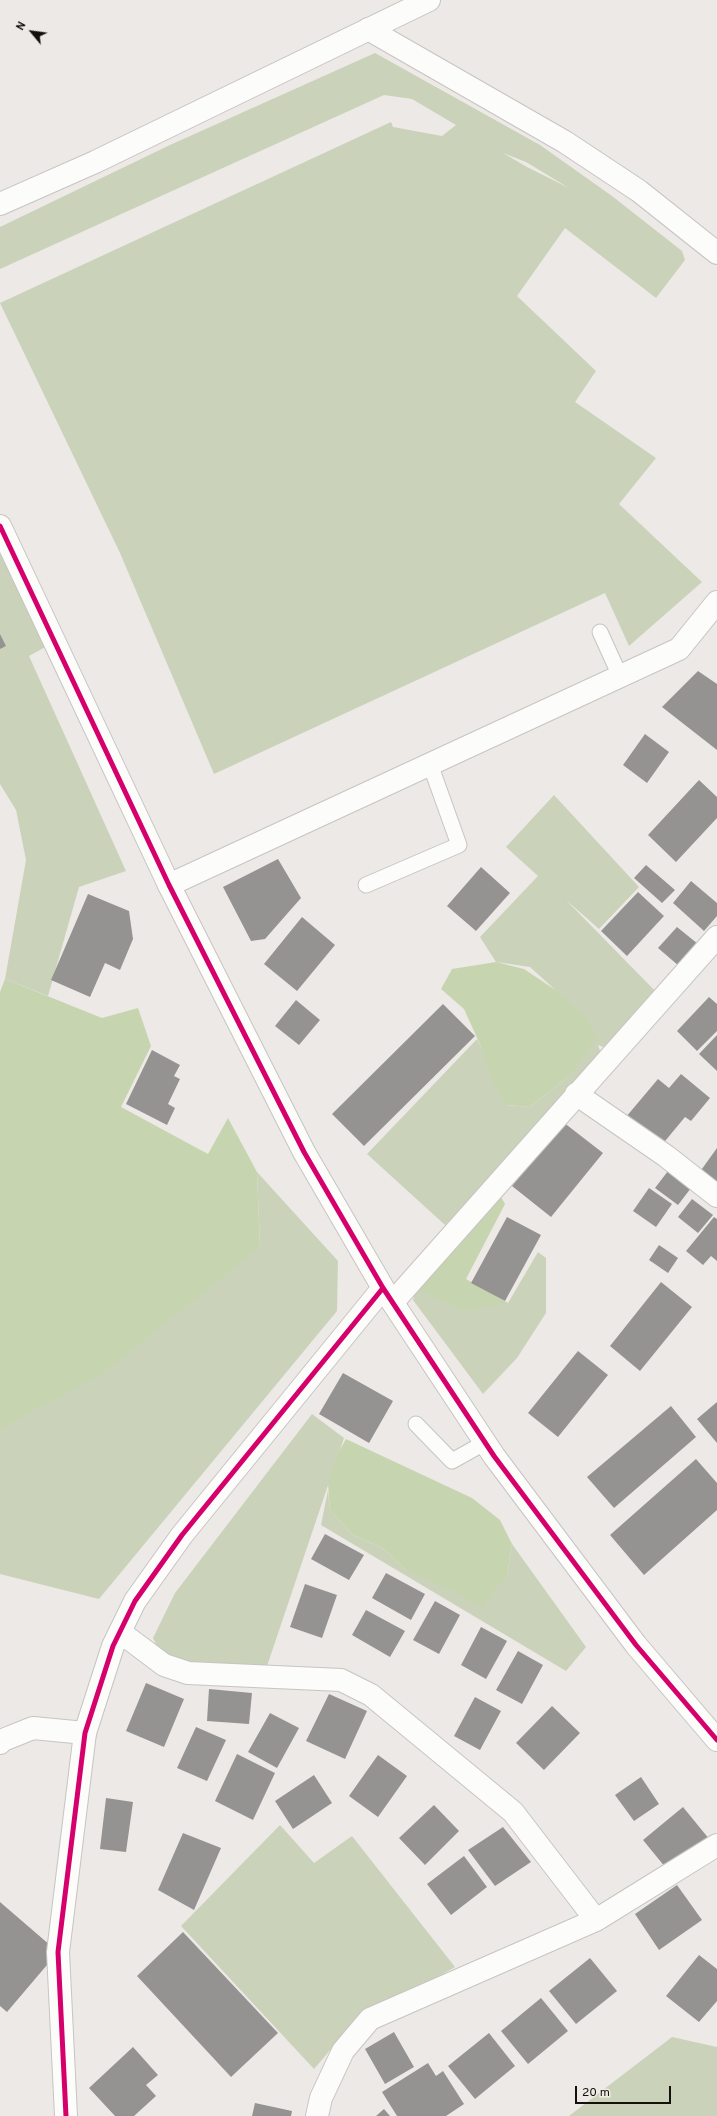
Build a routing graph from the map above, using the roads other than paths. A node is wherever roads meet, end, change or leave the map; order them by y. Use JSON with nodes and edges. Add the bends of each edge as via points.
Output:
{"nodes":[{"id":1,"x":430,"y":0,"type":"edge"},
{"id":2,"x":368,"y":29,"type":"junction"},
{"id":3,"x":0,"y":204,"type":"edge"},
{"id":4,"x":717,"y":253,"type":"edge"},
{"id":5,"x":0,"y":526,"type":"edge"},
{"id":6,"x":717,"y":602,"type":"edge"},
{"id":7,"x":600,"y":632,"type":"dead end"},
{"id":8,"x":620,"y":676,"type":"junction"},
{"id":9,"x":430,"y":764,"type":"junction"},
{"id":10,"x":169,"y":885,"type":"junction"},
{"id":11,"x":366,"y":885,"type":"dead end"},
{"id":12,"x":717,"y":936,"type":"edge"},
{"id":13,"x":576,"y":1094,"type":"junction"},
{"id":14,"x":717,"y":1196,"type":"edge"},
{"id":15,"x":388,"y":1295,"type":"junction"},
{"id":16,"x":416,"y":1424,"type":"dead end"},
{"id":17,"x":486,"y":1442,"type":"junction"},
{"id":18,"x":120,"y":1632,"type":"junction"},
{"id":19,"x":85,"y":1733,"type":"junction"},
{"id":20,"x":717,"y":1740,"type":"edge"},
{"id":21,"x":0,"y":1743,"type":"edge"},
{"id":22,"x":717,"y":1846,"type":"edge"},
{"id":23,"x":596,"y":1920,"type":"junction"},
{"id":24,"x":66,"y":2116,"type":"edge"},
{"id":25,"x":317,"y":2116,"type":"edge"}],
"edges":[{"from":1,"to":2,"type":"street"},
{"from":2,"to":3,"type":"street","via":[[95,162]]},
{"from":2,"to":4,"type":"street","via":[[565,142],[639,190]]},
{"from":5,"to":10,"type":"street"},
{"from":6,"to":8,"type":"street","via":[[679,649]]},
{"from":7,"to":8,"type":"lane"},
{"from":8,"to":9,"type":"street"},
{"from":9,"to":10,"type":"street"},
{"from":9,"to":11,"type":"lane","via":[[459,845]]},
{"from":10,"to":15,"type":"street","via":[[304,1152]]},
{"from":12,"to":13,"type":"street"},
{"from":13,"to":14,"type":"street","via":[[666,1156]]},
{"from":13,"to":15,"type":"street"},
{"from":15,"to":17,"type":"street"},
{"from":15,"to":18,"type":"street","via":[[182,1535],[135,1601]]},
{"from":16,"to":17,"type":"lane","via":[[452,1460]]},
{"from":17,"to":20,"type":"street","via":[[636,1645]]},
{"from":18,"to":19,"type":"street","via":[[113,1646]]},
{"from":18,"to":23,"type":"street","via":[[164,1665],[188,1674],[340,1680],[370,1695],[513,1812]]},
{"from":19,"to":21,"type":"street","via":[[33,1728]]},
{"from":19,"to":24,"type":"street","via":[[58,1952]]},
{"from":22,"to":23,"type":"street"},
{"from":23,"to":25,"type":"street","via":[[370,2019],[343,2051],[321,2098]]}]}
